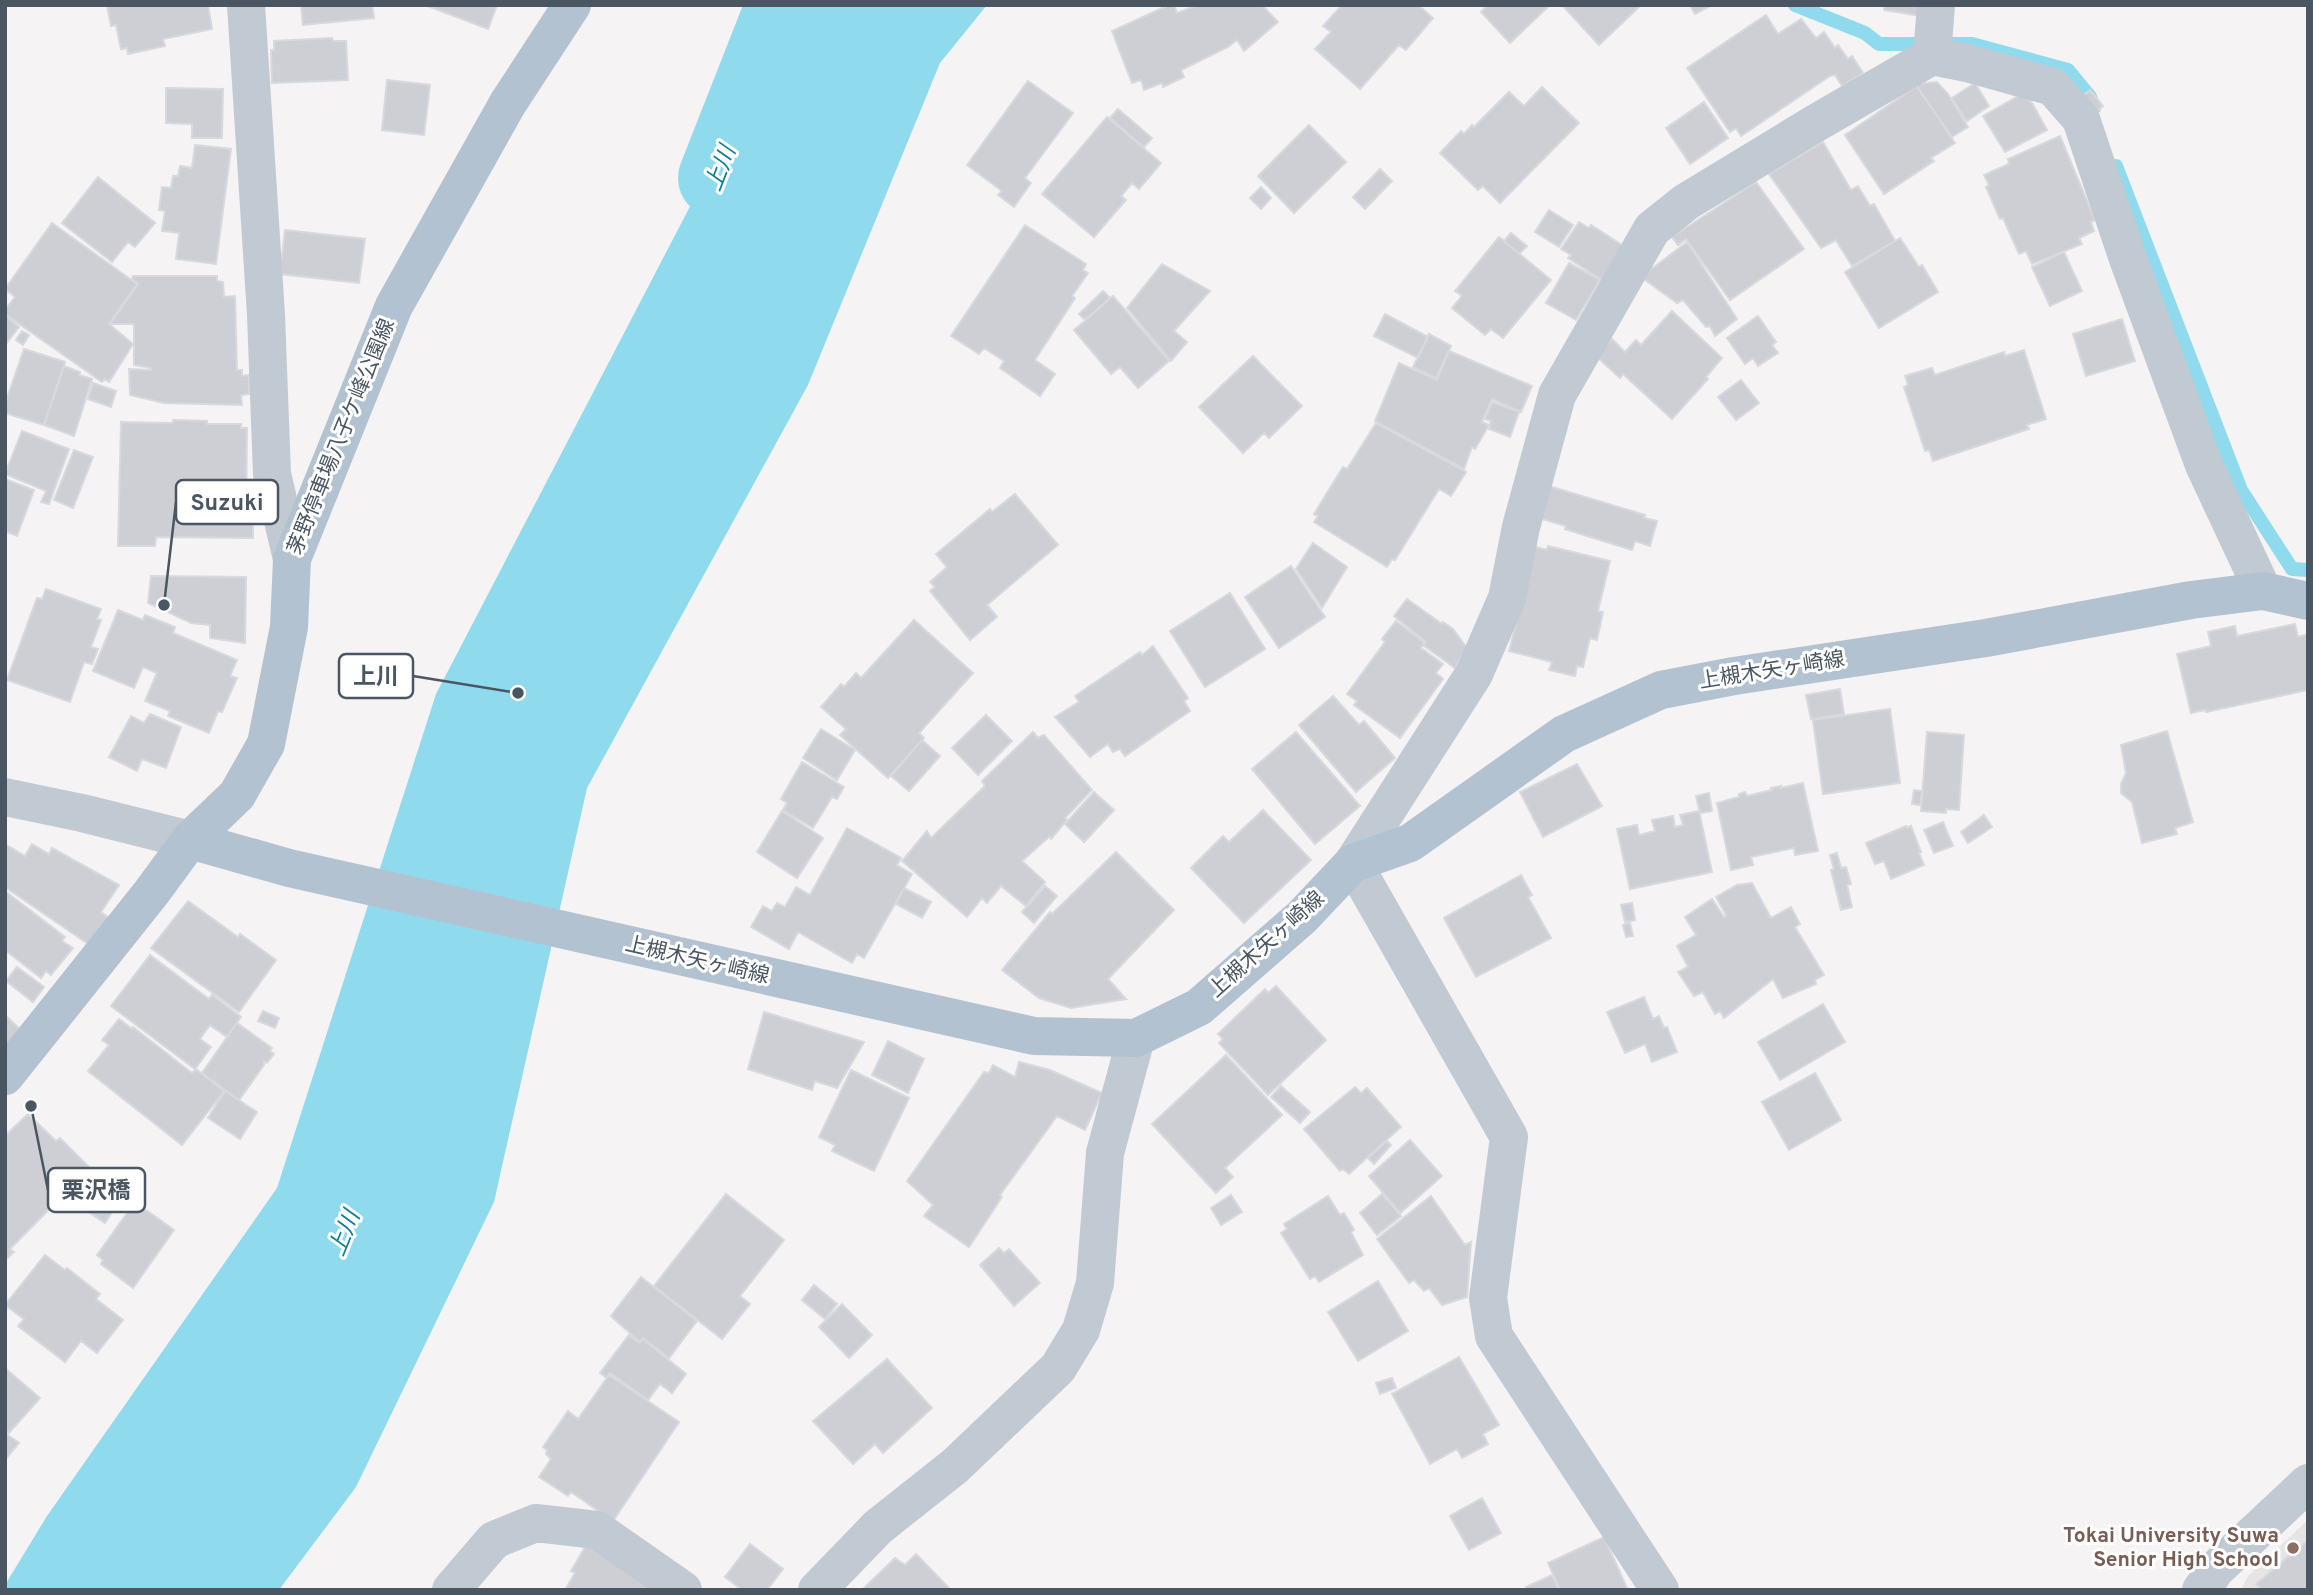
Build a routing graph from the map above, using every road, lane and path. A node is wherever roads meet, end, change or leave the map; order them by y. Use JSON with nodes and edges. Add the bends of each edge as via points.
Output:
{"nodes":[{"id":1,"x":246,"y":5,"type":"edge"},
{"id":2,"x":572,"y":5,"type":"edge"},
{"id":3,"x":1935,"y":9,"type":"edge"},
{"id":4,"x":1932,"y":54,"type":"junction"},
{"id":5,"x":292,"y":559,"type":"junction"},
{"id":6,"x":2263,"y":591,"type":"junction"},
{"id":7,"x":2308,"y":601,"type":"edge"},
{"id":8,"x":5,"y":797,"type":"edge"},
{"id":9,"x":190,"y":840,"type":"junction"},
{"id":10,"x":1353,"y":863,"type":"junction"},
{"id":11,"x":1136,"y":1038,"type":"junction"},
{"id":12,"x":5,"y":1076,"type":"edge"},
{"id":13,"x":2308,"y":1483,"type":"edge"},
{"id":14,"x":451,"y":1590,"type":"edge"},
{"id":15,"x":683,"y":1590,"type":"edge"},
{"id":16,"x":817,"y":1590,"type":"edge"},
{"id":17,"x":1660,"y":1590,"type":"edge"},
{"id":18,"x":2201,"y":1590,"type":"edge"}],
"edges":[{"from":1,"to":5,"type":"street","via":[[272,474]]},
{"from":2,"to":5,"type":"main road","name":"茅野停車場八子ケ峰公園線","via":[[508,103],[394,306]]},
{"from":3,"to":4,"type":"street"},
{"from":4,"to":6,"type":"street","via":[[2053,87],[2081,119],[2204,466]]},
{"from":4,"to":10,"type":"street","via":[[1686,202],[1652,229],[1557,395],[1507,598],[1474,674]]},
{"from":5,"to":9,"type":"main road","name":"茅野停車場八子ケ峰公園線","via":[[289,626],[266,744],[237,795]]},
{"from":6,"to":7,"type":"main road","name":"上槻木矢ヶ崎線"},
{"from":6,"to":10,"type":"main road","name":"上槻木矢ヶ崎線","via":[[1661,690],[1564,734],[1410,843]]},
{"from":8,"to":9,"type":"street"},
{"from":9,"to":11,"type":"main road","name":"上槻木矢ヶ崎線","via":[[289,868],[1034,1036]]},
{"from":9,"to":12,"type":"main road","name":"茅野停車場八子ケ峰公園線"},
{"from":10,"to":11,"type":"main road","name":"上槻木矢ヶ崎線","via":[[1302,917],[1199,1007]]},
{"from":10,"to":17,"type":"street","via":[[1509,1137],[1488,1298],[1494,1336]]},
{"from":11,"to":16,"type":"street","via":[[1105,1153],[1095,1283],[1081,1330],[1058,1368],[955,1466],[878,1527]]},
{"from":13,"to":18,"type":"street","via":[[2216,1569]]},
{"from":14,"to":15,"type":"street","via":[[494,1540],[536,1523],[597,1530]]}]}
